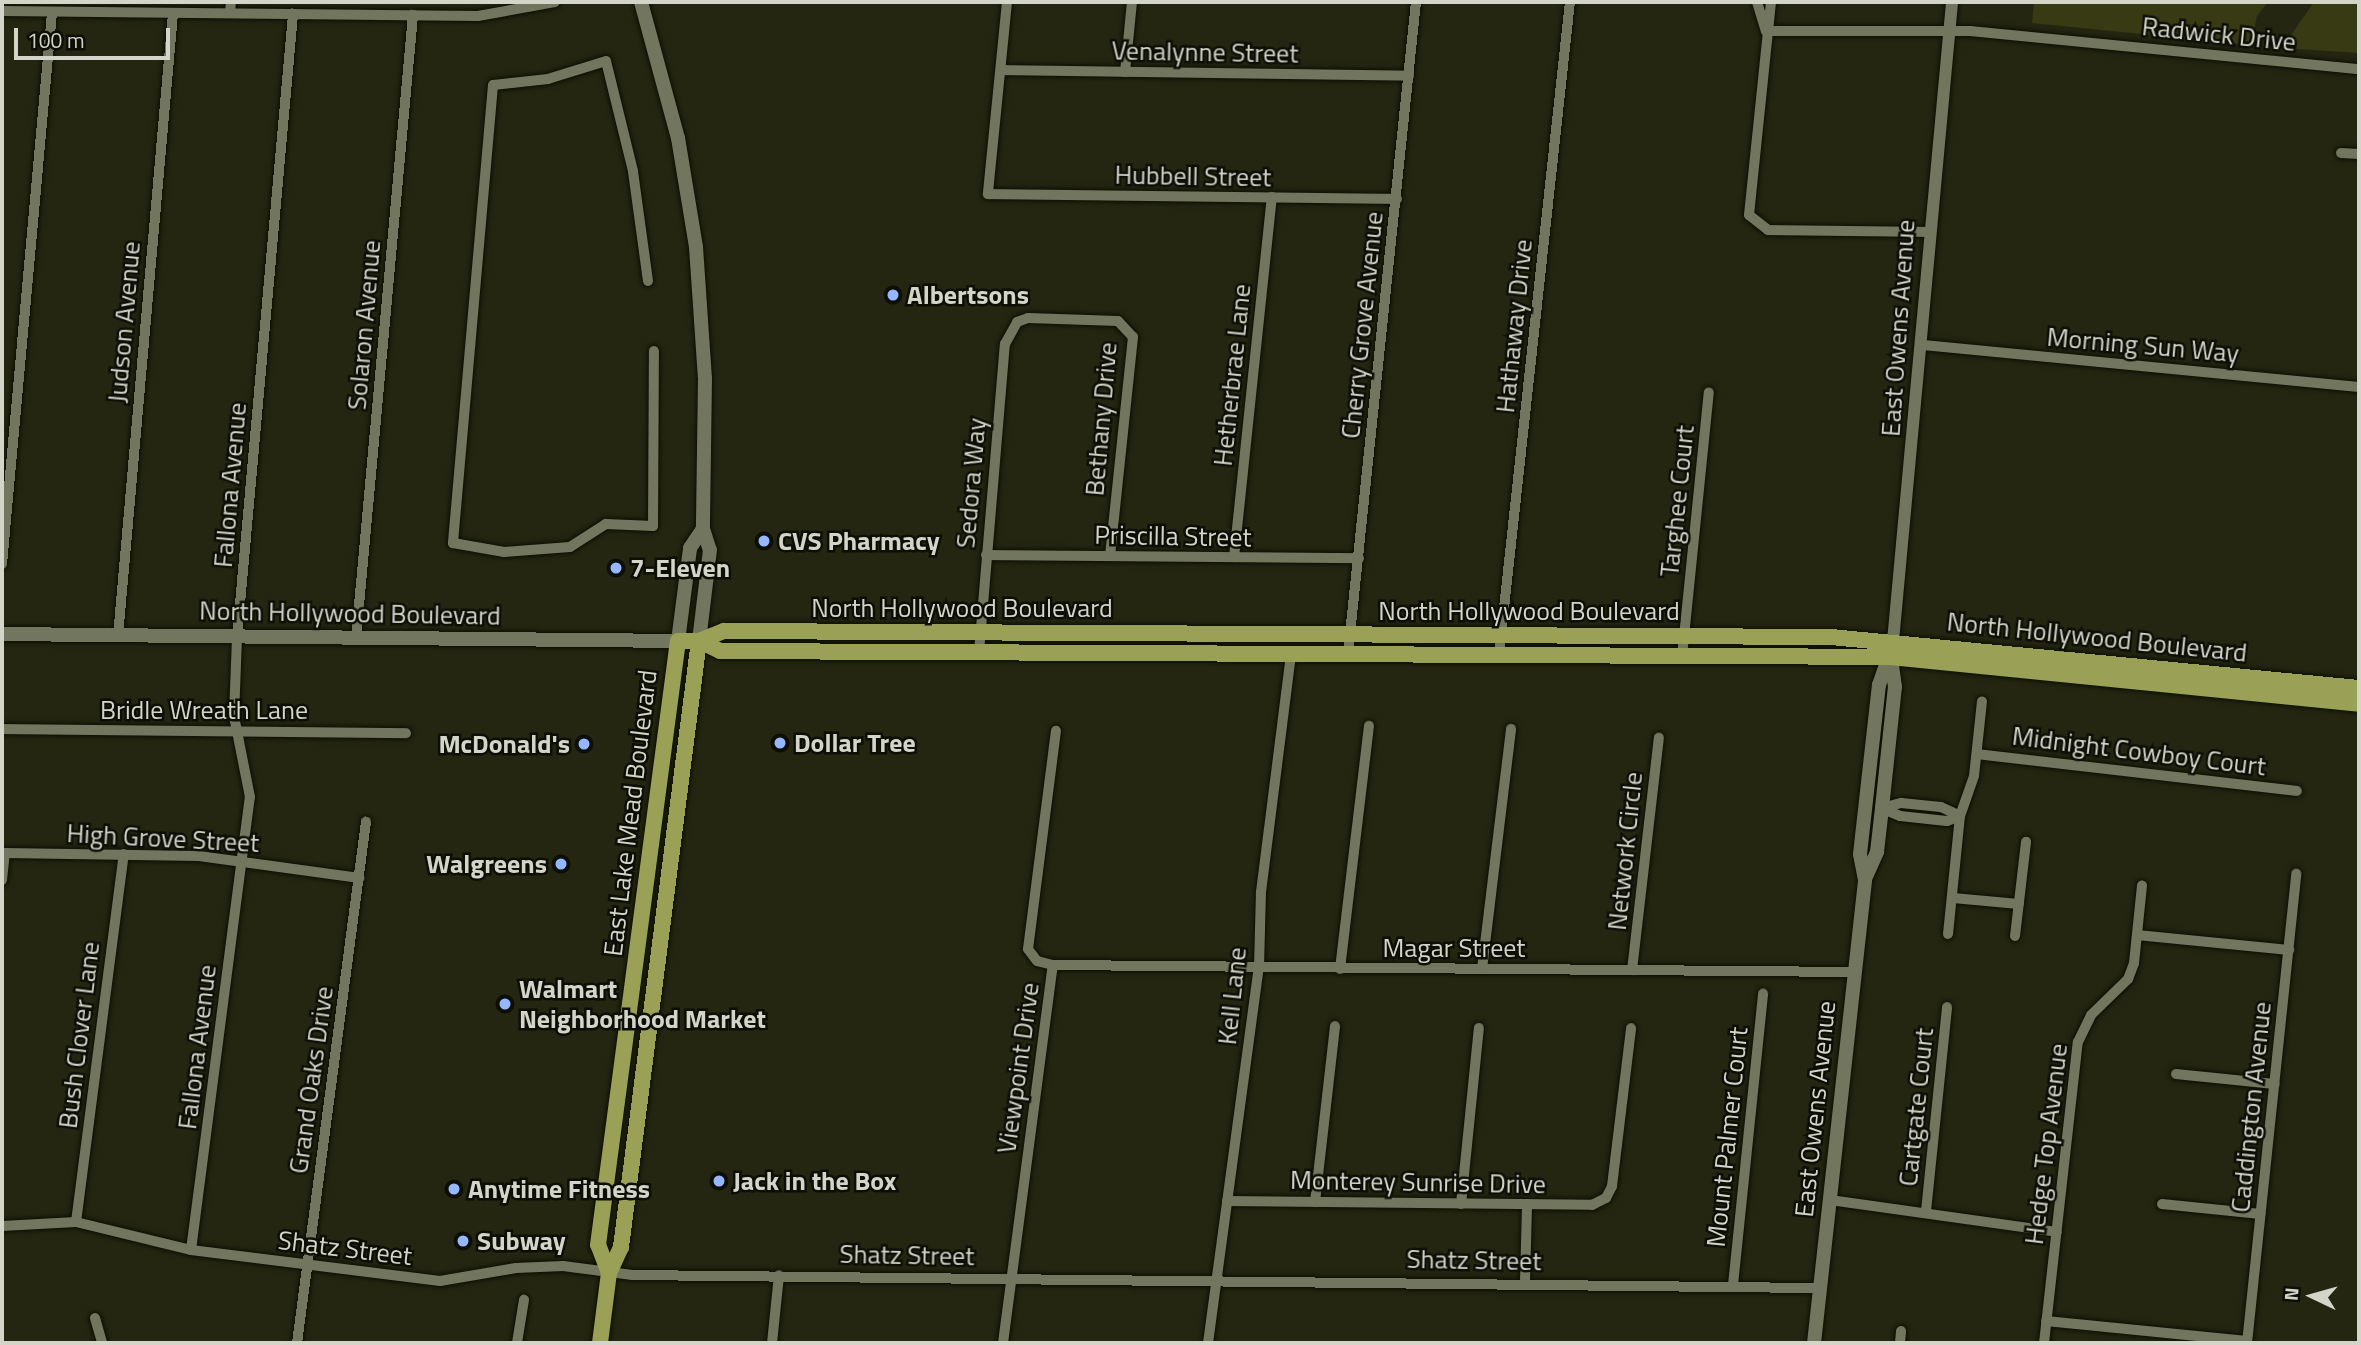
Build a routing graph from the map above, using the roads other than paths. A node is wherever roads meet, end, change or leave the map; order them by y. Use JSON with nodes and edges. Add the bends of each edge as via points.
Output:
{"nodes":[{"id":1,"x":231,"y":2,"type":"edge"},
{"id":2,"x":555,"y":2,"type":"edge"},
{"id":3,"x":641,"y":2,"type":"edge"},
{"id":4,"x":1007,"y":2,"type":"edge"},
{"id":5,"x":1132,"y":2,"type":"edge"},
{"id":6,"x":1416,"y":2,"type":"edge"},
{"id":7,"x":1570,"y":2,"type":"edge"},
{"id":8,"x":1757,"y":2,"type":"edge"},
{"id":9,"x":1771,"y":2,"type":"edge"},
{"id":10,"x":1952,"y":2,"type":"edge"},
{"id":11,"x":2,"y":11,"type":"edge"},
{"id":12,"x":52,"y":12,"type":"junction"},
{"id":13,"x":173,"y":13,"type":"junction"},
{"id":14,"x":230,"y":13,"type":"junction"},
{"id":15,"x":293,"y":14,"type":"junction"},
{"id":16,"x":413,"y":15,"type":"junction"},
{"id":17,"x":1766,"y":31,"type":"junction"},
{"id":18,"x":1949,"y":32,"type":"junction"},
{"id":19,"x":2359,"y":69,"type":"edge"},
{"id":20,"x":1000,"y":70,"type":"junction"},
{"id":21,"x":1125,"y":72,"type":"junction"},
{"id":22,"x":1409,"y":76,"type":"junction"},
{"id":23,"x":2341,"y":153,"type":"dead end"},
{"id":24,"x":2359,"y":154,"type":"edge"},
{"id":25,"x":1272,"y":197,"type":"junction"},
{"id":26,"x":1397,"y":199,"type":"junction"},
{"id":27,"x":1928,"y":232,"type":"junction"},
{"id":28,"x":648,"y":281,"type":"dead end"},
{"id":29,"x":1017,"y":322,"type":"joint"},
{"id":30,"x":1923,"y":345,"type":"junction"},
{"id":31,"x":654,"y":351,"type":"dead end"},
{"id":32,"x":2359,"y":387,"type":"edge"},
{"id":33,"x":1709,"y":392,"type":"dead end"},
{"id":34,"x":703,"y":529,"type":"junction"},
{"id":35,"x":986,"y":555,"type":"junction"},
{"id":36,"x":1111,"y":556,"type":"junction"},
{"id":37,"x":1234,"y":557,"type":"junction"},
{"id":38,"x":1359,"y":558,"type":"junction"},
{"id":39,"x":2,"y":564,"type":"edge"},
{"id":40,"x":855,"y":632,"type":"junction"},
{"id":41,"x":981,"y":632,"type":"junction"},
{"id":42,"x":1350,"y":634,"type":"junction"},
{"id":43,"x":2,"y":635,"type":"edge"},
{"id":44,"x":1501,"y":635,"type":"junction"},
{"id":45,"x":118,"y":636,"type":"junction"},
{"id":46,"x":237,"y":637,"type":"junction"},
{"id":47,"x":1684,"y":637,"type":"junction"},
{"id":48,"x":356,"y":638,"type":"junction"},
{"id":49,"x":1894,"y":640,"type":"junction"},
{"id":50,"x":678,"y":641,"type":"junction"},
{"id":51,"x":699,"y":641,"type":"junction"},
{"id":52,"x":854,"y":652,"type":"junction"},
{"id":53,"x":979,"y":652,"type":"junction"},
{"id":54,"x":1291,"y":653,"type":"junction"},
{"id":55,"x":1348,"y":653,"type":"junction"},
{"id":56,"x":1499,"y":654,"type":"junction"},
{"id":57,"x":1682,"y":656,"type":"junction"},
{"id":58,"x":1891,"y":657,"type":"junction"},
{"id":59,"x":2359,"y":688,"type":"edge"},
{"id":60,"x":1982,"y":701,"type":"dead end"},
{"id":61,"x":2359,"y":704,"type":"edge"},
{"id":62,"x":1369,"y":726,"type":"dead end"},
{"id":63,"x":2,"y":729,"type":"edge"},
{"id":64,"x":1511,"y":729,"type":"dead end"},
{"id":65,"x":236,"y":731,"type":"junction"},
{"id":66,"x":1056,"y":731,"type":"dead end"},
{"id":67,"x":406,"y":733,"type":"dead end"},
{"id":68,"x":1659,"y":738,"type":"dead end"},
{"id":69,"x":1976,"y":754,"type":"junction"},
{"id":70,"x":2297,"y":791,"type":"dead end"},
{"id":71,"x":1882,"y":808,"type":"junction"},
{"id":72,"x":1960,"y":816,"type":"junction"},
{"id":73,"x":366,"y":822,"type":"dead end"},
{"id":74,"x":653,"y":832,"type":"junction"},
{"id":75,"x":2026,"y":842,"type":"dead end"},
{"id":76,"x":124,"y":855,"type":"junction"},
{"id":77,"x":242,"y":861,"type":"junction"},
{"id":78,"x":2296,"y":874,"type":"dead end"},
{"id":79,"x":359,"y":878,"type":"junction"},
{"id":80,"x":2,"y":880,"type":"edge"},
{"id":81,"x":1865,"y":880,"type":"junction"},
{"id":82,"x":2142,"y":885,"type":"dead end"},
{"id":83,"x":1953,"y":898,"type":"junction"},
{"id":84,"x":2019,"y":904,"type":"junction"},
{"id":85,"x":663,"y":923,"type":"junction"},
{"id":86,"x":1948,"y":934,"type":"dead end"},
{"id":87,"x":2137,"y":935,"type":"junction"},
{"id":88,"x":2015,"y":936,"type":"dead end"},
{"id":89,"x":2289,"y":950,"type":"junction"},
{"id":90,"x":1053,"y":965,"type":"junction"},
{"id":91,"x":1259,"y":967,"type":"junction"},
{"id":92,"x":1340,"y":969,"type":"junction"},
{"id":93,"x":1482,"y":969,"type":"junction"},
{"id":94,"x":1632,"y":970,"type":"junction"},
{"id":95,"x":1855,"y":972,"type":"junction"},
{"id":96,"x":633,"y":983,"type":"junction"},
{"id":97,"x":1763,"y":994,"type":"dead end"},
{"id":98,"x":1947,"y":1007,"type":"dead end"},
{"id":99,"x":1335,"y":1026,"type":"dead end"},
{"id":100,"x":1479,"y":1028,"type":"dead end"},
{"id":101,"x":1631,"y":1028,"type":"dead end"},
{"id":102,"x":649,"y":1032,"type":"junction"},
{"id":103,"x":2176,"y":1074,"type":"dead end"},
{"id":104,"x":2274,"y":1084,"type":"junction"},
{"id":105,"x":1830,"y":1200,"type":"junction"},
{"id":106,"x":1227,"y":1201,"type":"junction"},
{"id":107,"x":1315,"y":1202,"type":"junction"},
{"id":108,"x":1461,"y":1203,"type":"junction"},
{"id":109,"x":1527,"y":1204,"type":"junction"},
{"id":110,"x":2162,"y":1204,"type":"dead end"},
{"id":111,"x":1926,"y":1211,"type":"junction"},
{"id":112,"x":2260,"y":1214,"type":"junction"},
{"id":113,"x":76,"y":1222,"type":"junction"},
{"id":114,"x":2,"y":1226,"type":"edge"},
{"id":115,"x":2057,"y":1232,"type":"junction"},
{"id":116,"x":191,"y":1250,"type":"junction"},
{"id":117,"x":308,"y":1265,"type":"junction"},
{"id":118,"x":609,"y":1273,"type":"junction"},
{"id":119,"x":779,"y":1275,"type":"junction"},
{"id":120,"x":1011,"y":1277,"type":"junction"},
{"id":121,"x":1216,"y":1279,"type":"junction"},
{"id":122,"x":1525,"y":1282,"type":"junction"},
{"id":123,"x":1733,"y":1284,"type":"junction"},
{"id":124,"x":1820,"y":1288,"type":"junction"},
{"id":125,"x":524,"y":1300,"type":"dead end"},
{"id":126,"x":94,"y":1318,"type":"dead end"},
{"id":127,"x":2046,"y":1321,"type":"junction"},
{"id":128,"x":1901,"y":1331,"type":"dead end"},
{"id":129,"x":2247,"y":1342,"type":"edge"},
{"id":130,"x":102,"y":1343,"type":"edge"},
{"id":131,"x":297,"y":1343,"type":"edge"},
{"id":132,"x":517,"y":1343,"type":"edge"},
{"id":133,"x":600,"y":1343,"type":"edge"},
{"id":134,"x":772,"y":1343,"type":"edge"},
{"id":135,"x":1003,"y":1343,"type":"edge"},
{"id":136,"x":1208,"y":1343,"type":"edge"},
{"id":137,"x":1814,"y":1343,"type":"edge"},
{"id":138,"x":1900,"y":1343,"type":"edge"},
{"id":139,"x":2044,"y":1343,"type":"edge"}],
"edges":[{"from":1,"to":14,"type":"street"},
{"from":2,"to":16,"type":"street","via":[[478,16]]},
{"from":3,"to":34,"type":"main road","name":"East Lake Mead Boulevard","via":[[678,138],[696,247],[705,378]]},
{"from":4,"to":20,"type":"street"},
{"from":5,"to":21,"type":"street"},
{"from":6,"to":22,"type":"street","name":"Cherry Grove Avenue"},
{"from":7,"to":44,"type":"street","name":"Hathaway Drive"},
{"from":8,"to":17,"type":"street"},
{"from":9,"to":17,"type":"street"},
{"from":10,"to":18,"type":"street","name":"East Owens Avenue"},
{"from":11,"to":12,"type":"street"},
{"from":12,"to":13,"type":"street"},
{"from":12,"to":39,"type":"street"},
{"from":13,"to":14,"type":"street"},
{"from":13,"to":45,"type":"street","name":"Judson Avenue"},
{"from":14,"to":15,"type":"street"},
{"from":15,"to":16,"type":"street"},
{"from":15,"to":46,"type":"street","name":"Fallona Avenue"},
{"from":16,"to":48,"type":"street","name":"Solaron Avenue"},
{"from":17,"to":18,"type":"street","name":"Radwick Drive"},
{"from":17,"to":27,"type":"street","via":[[1747,204],[1756,225],[1768,230]]},
{"from":18,"to":19,"type":"street","name":"Radwick Drive"},
{"from":18,"to":27,"type":"street","name":"East Owens Avenue"},
{"from":20,"to":21,"type":"street","name":"Venalynne Street"},
{"from":20,"to":25,"type":"street","name":"Hubbell Street","via":[[988,194]]},
{"from":21,"to":22,"type":"street","name":"Venalynne Street"},
{"from":22,"to":26,"type":"street","name":"Cherry Grove Avenue"},
{"from":23,"to":24,"type":"street"},
{"from":25,"to":26,"type":"street","name":"Hubbell Street"},
{"from":25,"to":37,"type":"street","name":"Hetherbrae Lane"},
{"from":26,"to":38,"type":"street","name":"Cherry Grove Avenue"},
{"from":27,"to":30,"type":"street","name":"East Owens Avenue"},
{"from":28,"to":31,"type":"street","via":[[633,171],[606,61],[548,79],[494,85],[453,543],[504,552],[570,547],[606,524],[653,526]]},
{"from":29,"to":35,"type":"street","name":"Sedora Way","via":[[1005,344]]},
{"from":29,"to":36,"type":"street","name":"Bethany Drive","via":[[1028,318],[1118,321],[1133,337]]},
{"from":30,"to":32,"type":"street","name":"Morning Sun Way"},
{"from":30,"to":49,"type":"street","name":"East Owens Avenue"},
{"from":33,"to":47,"type":"street","name":"Targhee Court"},
{"from":34,"to":50,"type":"main road","name":"East Lake Mead Boulevard","via":[[690,548]]},
{"from":34,"to":51,"type":"main road","name":"East Lake Mead Boulevard","via":[[710,550]]},
{"from":35,"to":36,"type":"street","name":"Priscilla Street"},
{"from":35,"to":41,"type":"street","name":"Sedora Way"},
{"from":36,"to":37,"type":"street","name":"Priscilla Street"},
{"from":37,"to":38,"type":"street","name":"Priscilla Street"},
{"from":38,"to":42,"type":"street","name":"Cherry Grove Avenue"},
{"from":40,"to":41,"type":"main road","name":"North Hollywood Boulevard"},
{"from":40,"to":51,"type":"main road","name":"North Hollywood Boulevard","via":[[721,631]]},
{"from":40,"to":52,"type":"main road"},
{"from":41,"to":42,"type":"main road","name":"North Hollywood Boulevard"},
{"from":41,"to":53,"type":"street","name":"Sedora Way"},
{"from":42,"to":44,"type":"main road","name":"North Hollywood Boulevard"},
{"from":42,"to":55,"type":"street","name":"Cherry Grove Avenue"},
{"from":43,"to":45,"type":"main road","name":"North Hollywood Boulevard"},
{"from":44,"to":47,"type":"main road","name":"North Hollywood Boulevard"},
{"from":44,"to":56,"type":"street","name":"Hathaway Drive"},
{"from":45,"to":46,"type":"main road","name":"North Hollywood Boulevard"},
{"from":46,"to":48,"type":"main road","name":"North Hollywood Boulevard"},
{"from":46,"to":65,"type":"street","name":"Fallona Avenue"},
{"from":47,"to":49,"type":"main road","name":"North Hollywood Boulevard"},
{"from":47,"to":57,"type":"street","name":"Targhee Court"},
{"from":48,"to":50,"type":"main road","name":"North Hollywood Boulevard"},
{"from":49,"to":58,"type":"main road","name":"East Owens Avenue"},
{"from":49,"to":59,"type":"main road","name":"North Hollywood Boulevard"},
{"from":50,"to":51,"type":"main road","name":"North Hollywood Boulevard"},
{"from":50,"to":74,"type":"main road","name":"East Lake Mead Boulevard"},
{"from":51,"to":52,"type":"main road","name":"North Hollywood Boulevard","via":[[720,651]]},
{"from":51,"to":85,"type":"main road","name":"East Lake Mead Boulevard"},
{"from":52,"to":53,"type":"main road","name":"North Hollywood Boulevard"},
{"from":53,"to":54,"type":"main road","name":"North Hollywood Boulevard"},
{"from":54,"to":55,"type":"main road","name":"North Hollywood Boulevard"},
{"from":54,"to":91,"type":"street","name":"Kell Lane","via":[[1261,892]]},
{"from":55,"to":56,"type":"main road","name":"North Hollywood Boulevard"},
{"from":56,"to":57,"type":"main road","name":"North Hollywood Boulevard"},
{"from":57,"to":58,"type":"main road","name":"North Hollywood Boulevard"},
{"from":58,"to":61,"type":"main road","name":"North Hollywood Boulevard"},
{"from":58,"to":71,"type":"main road","name":"East Owens Avenue","via":[[1895,687]]},
{"from":58,"to":81,"type":"main road","name":"East Owens Avenue","via":[[1879,685],[1860,854]]},
{"from":60,"to":69,"type":"street"},
{"from":62,"to":92,"type":"street"},
{"from":63,"to":65,"type":"street","name":"Bridle Wreath Lane"},
{"from":64,"to":93,"type":"street"},
{"from":65,"to":67,"type":"street","name":"Bridle Wreath Lane"},
{"from":65,"to":77,"type":"street","name":"Fallona Avenue","via":[[250,797]]},
{"from":66,"to":90,"type":"street","name":"Viewpoint Drive","via":[[1028,949],[1037,961]]},
{"from":68,"to":94,"type":"street","name":"Network Circle"},
{"from":69,"to":70,"type":"street","name":"Midnight Cowboy Court"},
{"from":69,"to":72,"type":"street"},
{"from":71,"to":72,"type":"street","via":[[1900,816],[1947,821]]},
{"from":71,"to":81,"type":"main road","name":"East Owens Avenue","via":[[1877,852]]},
{"from":72,"to":83,"type":"street"},
{"from":73,"to":79,"type":"street","name":"Grand Oaks Drive"},
{"from":74,"to":85,"type":"main road","via":[[662,854],[656,911]]},
{"from":74,"to":96,"type":"main road","name":"East Lake Mead Boulevard"},
{"from":75,"to":84,"type":"street"},
{"from":76,"to":77,"type":"street","name":"High Grove Street"},
{"from":76,"to":80,"type":"street","name":"High Grove Street","via":[[5,853]]},
{"from":76,"to":113,"type":"street","name":"Bush Clover Lane"},
{"from":77,"to":79,"type":"street","name":"High Grove Street"},
{"from":77,"to":116,"type":"street","name":"Fallona Avenue"},
{"from":78,"to":89,"type":"street","name":"Caddington Avenue"},
{"from":79,"to":117,"type":"street","name":"Grand Oaks Drive"},
{"from":81,"to":95,"type":"main road","name":"East Owens Avenue"},
{"from":82,"to":87,"type":"street","name":"Hedge Top Avenue"},
{"from":83,"to":84,"type":"street"},
{"from":83,"to":86,"type":"street"},
{"from":84,"to":88,"type":"street"},
{"from":85,"to":102,"type":"main road","name":"East Lake Mead Boulevard"},
{"from":87,"to":89,"type":"street"},
{"from":87,"to":115,"type":"street","name":"Hedge Top Avenue","via":[[2128,979],[2091,1015],[2078,1042]]},
{"from":89,"to":104,"type":"street","name":"Caddington Avenue"},
{"from":90,"to":91,"type":"street","name":"Magar Street"},
{"from":90,"to":120,"type":"street","name":"Viewpoint Drive"},
{"from":91,"to":92,"type":"street","name":"Magar Street"},
{"from":91,"to":106,"type":"street","name":"Kell Lane"},
{"from":92,"to":93,"type":"street","name":"Magar Street"},
{"from":93,"to":94,"type":"street","name":"Magar Street"},
{"from":94,"to":95,"type":"street","name":"Magar Street"},
{"from":95,"to":105,"type":"main road","name":"East Owens Avenue"},
{"from":96,"to":102,"type":"main road","via":[[643,1002],[642,1026]]},
{"from":96,"to":118,"type":"main road","name":"East Lake Mead Boulevard","via":[[598,1245]]},
{"from":97,"to":123,"type":"street","name":"Mount Palmer Court"},
{"from":98,"to":111,"type":"street","name":"Cartgate Court"},
{"from":99,"to":107,"type":"street"},
{"from":100,"to":108,"type":"street"},
{"from":101,"to":109,"type":"street","name":"Monterey Sunrise Drive","via":[[1612,1186],[1606,1198],[1592,1205]]},
{"from":102,"to":118,"type":"main road","name":"East Lake Mead Boulevard","via":[[621,1247]]},
{"from":103,"to":104,"type":"street"},
{"from":104,"to":112,"type":"street","name":"Caddington Avenue"},
{"from":105,"to":111,"type":"street"},
{"from":105,"to":124,"type":"main road","name":"East Owens Avenue"},
{"from":106,"to":107,"type":"street","name":"Monterey Sunrise Drive"},
{"from":106,"to":121,"type":"street","name":"Kell Lane"},
{"from":107,"to":108,"type":"street","name":"Monterey Sunrise Drive"},
{"from":108,"to":109,"type":"street","name":"Monterey Sunrise Drive"},
{"from":109,"to":122,"type":"street"},
{"from":110,"to":112,"type":"street"},
{"from":111,"to":115,"type":"street"},
{"from":112,"to":129,"type":"street","name":"Caddington Avenue"},
{"from":113,"to":114,"type":"street","name":"Shatz Street"},
{"from":113,"to":116,"type":"street","name":"Shatz Street"},
{"from":115,"to":127,"type":"street","name":"Hedge Top Avenue"},
{"from":116,"to":117,"type":"street","name":"Shatz Street"},
{"from":117,"to":118,"type":"street","name":"Shatz Street","via":[[440,1280],[563,1266]]},
{"from":117,"to":131,"type":"street","name":"Grand Oaks Drive"},
{"from":118,"to":119,"type":"street","name":"Shatz Street"},
{"from":118,"to":133,"type":"main road","name":"East Lake Mead Boulevard"},
{"from":119,"to":120,"type":"street","name":"Shatz Street"},
{"from":119,"to":134,"type":"street"},
{"from":120,"to":121,"type":"street","name":"Shatz Street"},
{"from":120,"to":135,"type":"street","name":"Viewpoint Drive"},
{"from":121,"to":122,"type":"street","name":"Shatz Street"},
{"from":121,"to":136,"type":"street","name":"Kell Lane"},
{"from":122,"to":123,"type":"street","name":"Shatz Street"},
{"from":123,"to":124,"type":"street","name":"Shatz Street"},
{"from":124,"to":137,"type":"main road","name":"East Owens Avenue"},
{"from":125,"to":132,"type":"street"},
{"from":126,"to":130,"type":"street"},
{"from":127,"to":129,"type":"street"},
{"from":127,"to":139,"type":"street","name":"Hedge Top Avenue"},
{"from":128,"to":138,"type":"street"}]}
